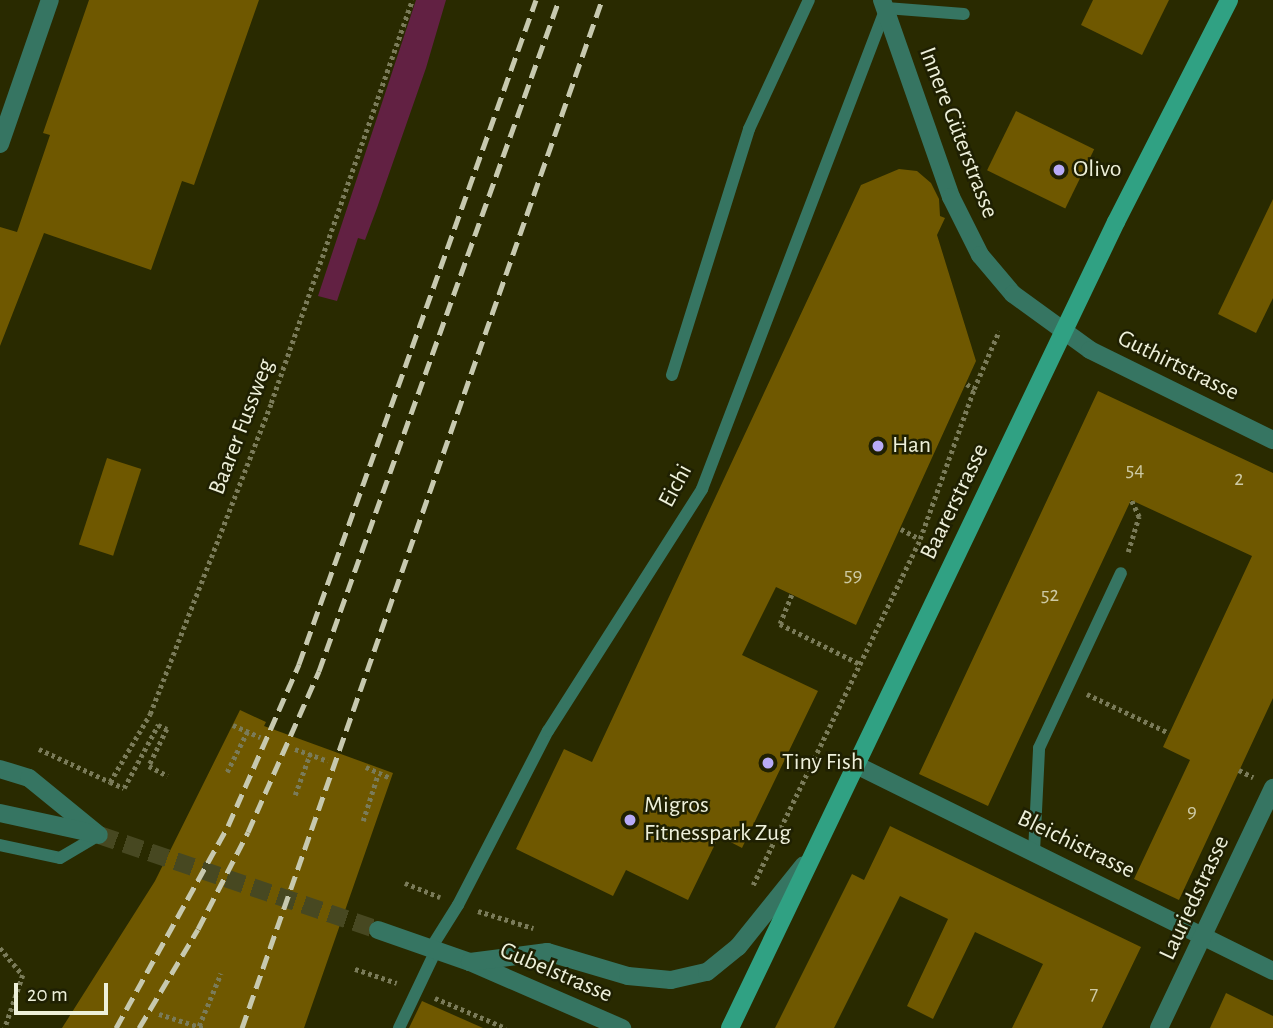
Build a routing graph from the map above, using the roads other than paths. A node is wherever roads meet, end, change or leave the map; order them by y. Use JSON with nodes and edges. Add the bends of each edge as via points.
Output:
{"nodes":[{"id":1,"x":50,"y":0,"type":"edge"},
{"id":2,"x":808,"y":0,"type":"edge"},
{"id":3,"x":1229,"y":0,"type":"edge"},
{"id":4,"x":884,"y":4,"type":"edge"},
{"id":5,"x":964,"y":14,"type":"dead end"},
{"id":6,"x":0,"y":144,"type":"edge"},
{"id":7,"x":1065,"y":331,"type":"junction"},
{"id":8,"x":672,"y":375,"type":"dead end"},
{"id":9,"x":1273,"y":440,"type":"edge"},
{"id":10,"x":1121,"y":573,"type":"road end"},
{"id":11,"x":856,"y":765,"type":"junction"},
{"id":12,"x":0,"y":769,"type":"edge"},
{"id":13,"x":1273,"y":788,"type":"edge"},
{"id":14,"x":0,"y":813,"type":"edge"},
{"id":15,"x":99,"y":835,"type":"junction"},
{"id":16,"x":0,"y":845,"type":"edge"},
{"id":17,"x":819,"y":846,"type":"junction"},
{"id":18,"x":1034,"y":852,"type":"junction"},
{"id":19,"x":378,"y":930,"type":"tunnel mouth"},
{"id":20,"x":1205,"y":936,"type":"junction"},
{"id":21,"x":433,"y":949,"type":"junction"},
{"id":22,"x":470,"y":962,"type":"junction"},
{"id":23,"x":1273,"y":971,"type":"edge"},
{"id":24,"x":400,"y":1028,"type":"edge"},
{"id":25,"x":622,"y":1028,"type":"edge"},
{"id":26,"x":730,"y":1028,"type":"edge"},
{"id":27,"x":1158,"y":1028,"type":"edge"}],
"edges":[{"from":1,"to":6,"type":"street"},
{"from":2,"to":8,"type":"lane","via":[[749,129]]},
{"from":3,"to":7,"type":"main road","name":"Baarerstrasse"},
{"from":4,"to":5,"type":"lane"},
{"from":4,"to":7,"type":"street","name":"Innere Güterstrasse","via":[[951,197],[980,255],[1013,294]]},
{"from":4,"to":21,"type":"lane","name":"Eichi","via":[[702,489],[548,731],[515,807]]},
{"from":7,"to":9,"type":"street","name":"Guthirtstrasse","via":[[1090,350]]},
{"from":7,"to":11,"type":"main road","name":"Baarerstrasse"},
{"from":10,"to":18,"type":"lane","via":[[1040,748]]},
{"from":11,"to":17,"type":"main road","name":"Baarerstrasse"},
{"from":11,"to":18,"type":"street","name":"Bleichistrasse"},
{"from":12,"to":15,"type":"street","via":[[29,778]]},
{"from":13,"to":20,"type":"street","name":"Lauriedstrasse"},
{"from":14,"to":15,"type":"street"},
{"from":15,"to":16,"type":"lane","via":[[61,858]]},
{"from":17,"to":22,"type":"street","name":"Gubelstrasse","via":[[738,947],[706,972],[671,980],[628,976],[547,952]]},
{"from":17,"to":26,"type":"main road","name":"Baarerstrasse"},
{"from":18,"to":20,"type":"street","name":"Bleichistrasse"},
{"from":19,"to":21,"type":"street","name":"Gubelstrasse"},
{"from":20,"to":23,"type":"street","name":"Bleichistrasse"},
{"from":20,"to":27,"type":"street","name":"Lauriedstrasse"},
{"from":21,"to":22,"type":"street","name":"Gubelstrasse"},
{"from":21,"to":24,"type":"lane","name":"Eichi"},
{"from":22,"to":25,"type":"street","name":"Gubelstrasse"}]}
